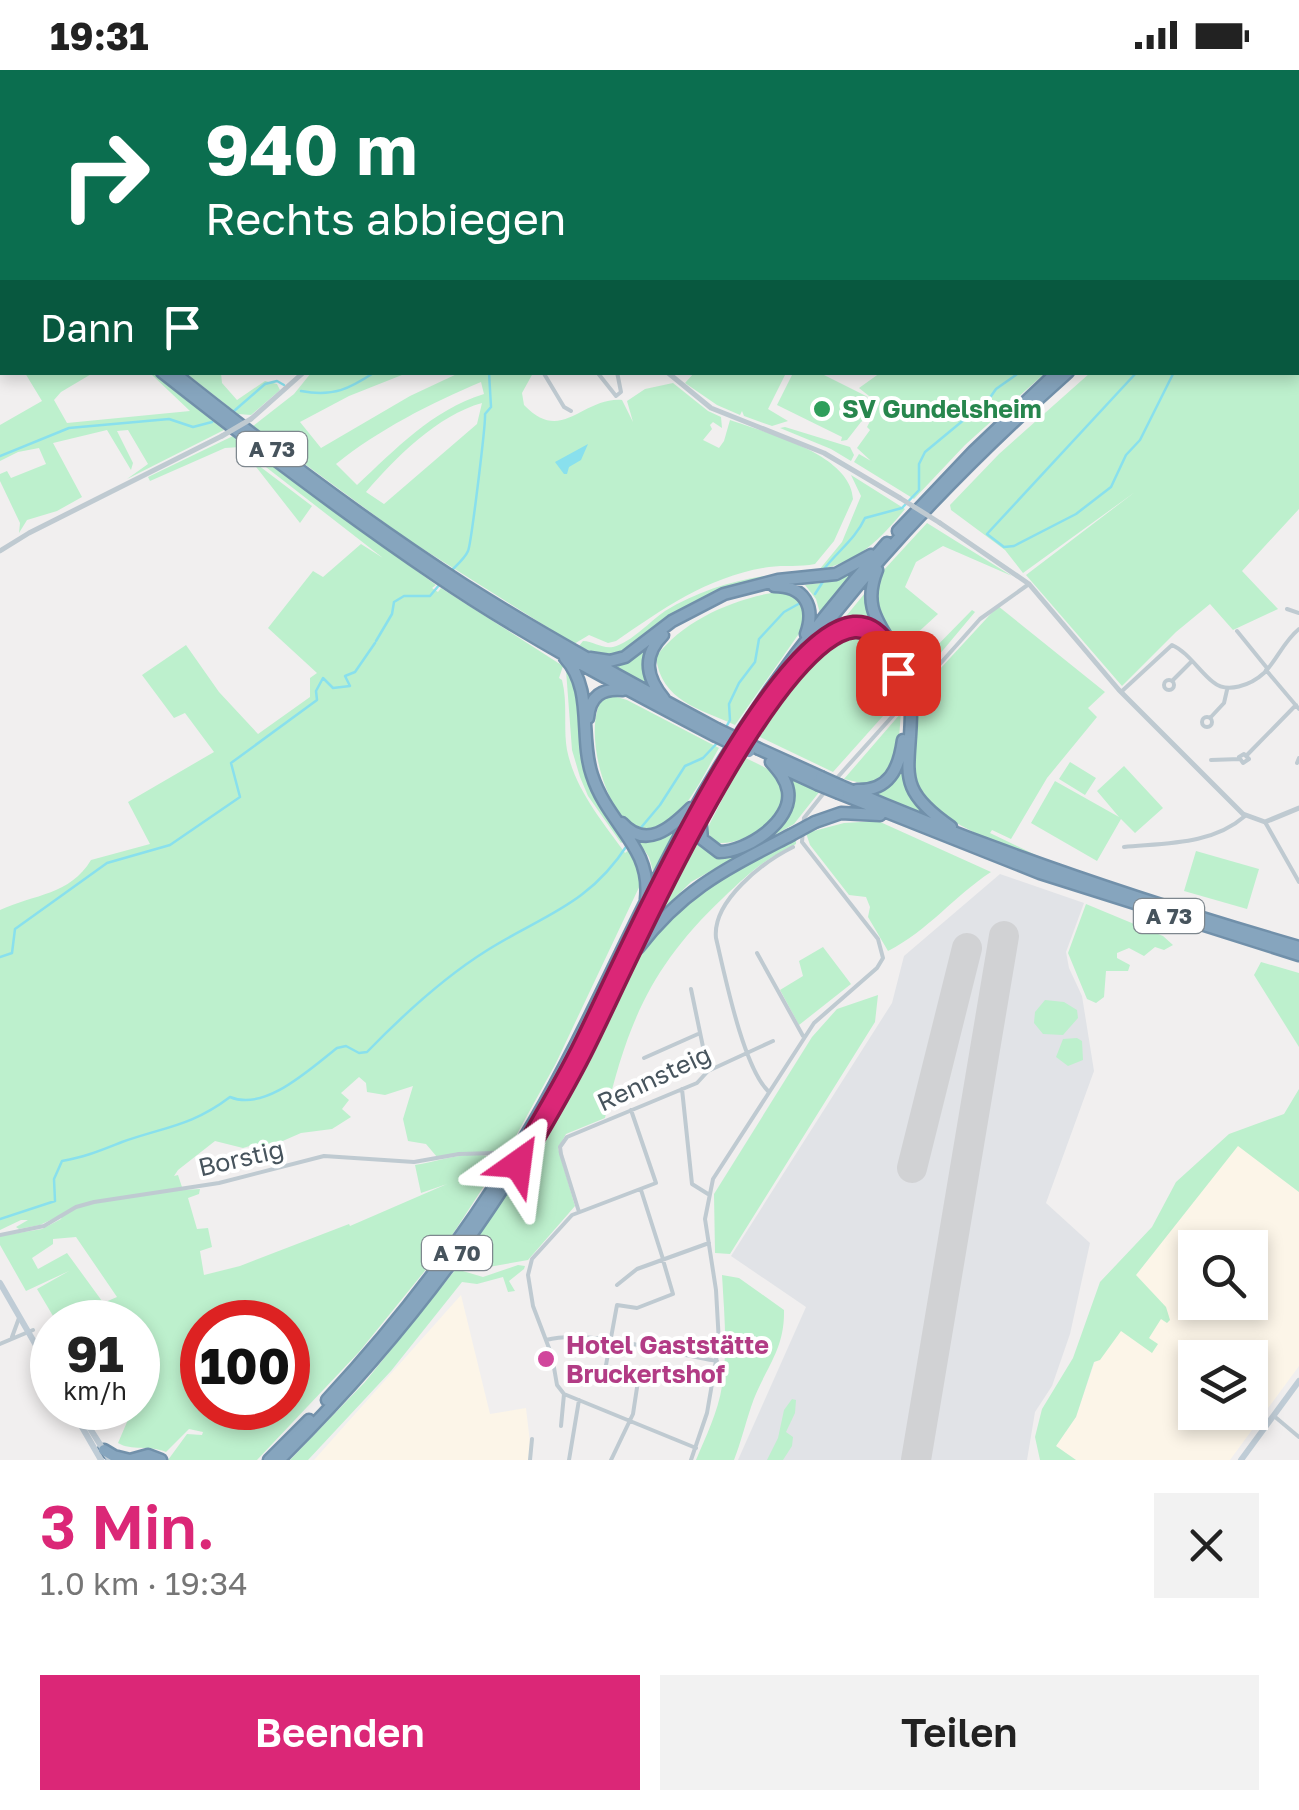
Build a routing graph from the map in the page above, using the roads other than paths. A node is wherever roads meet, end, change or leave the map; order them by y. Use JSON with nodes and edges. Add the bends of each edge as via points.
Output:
{"nodes":[{"id":1,"x":166,"y":375,"type":"edge"},
{"id":2,"x":178,"y":375,"type":"edge"},
{"id":3,"x":301,"y":375,"type":"edge"},
{"id":4,"x":545,"y":375,"type":"edge"},
{"id":5,"x":599,"y":375,"type":"edge"},
{"id":6,"x":618,"y":375,"type":"edge"},
{"id":7,"x":670,"y":375,"type":"edge"},
{"id":8,"x":1054,"y":375,"type":"edge"},
{"id":9,"x":1065,"y":375,"type":"edge"},
{"id":10,"x":572,"y":410,"type":"dead end"},
{"id":11,"x":390,"y":539,"type":"junction"},
{"id":12,"x":891,"y":539,"type":"junction"},
{"id":13,"x":0,"y":551,"type":"edge"},
{"id":14,"x":878,"y":563,"type":"junction"},
{"id":15,"x":1028,"y":584,"type":"junction"},
{"id":16,"x":1287,"y":608,"type":"dead end"},
{"id":17,"x":1299,"y":613,"type":"edge"},
{"id":18,"x":1299,"y":629,"type":"edge"},
{"id":19,"x":1237,"y":631,"type":"dead end"},
{"id":20,"x":802,"y":644,"type":"junction"},
{"id":21,"x":579,"y":661,"type":"junction"},
{"id":22,"x":1192,"y":662,"type":"junction"},
{"id":23,"x":796,"y":664,"type":"junction"},
{"id":24,"x":1266,"y":669,"type":"junction"},
{"id":25,"x":1172,"y":681,"type":"dead end"},
{"id":26,"x":906,"y":686,"type":"junction"},
{"id":27,"x":628,"y":690,"type":"junction"},
{"id":28,"x":1227,"y":690,"type":"junction"},
{"id":29,"x":1121,"y":692,"type":"junction"},
{"id":30,"x":668,"y":703,"type":"junction"},
{"id":31,"x":1298,"y":707,"type":"edge"},
{"id":32,"x":909,"y":711,"type":"junction"},
{"id":33,"x":1210,"y":718,"type":"dead end"},
{"id":34,"x":716,"y":732,"type":"junction"},
{"id":35,"x":757,"y":752,"type":"junction"},
{"id":36,"x":1211,"y":760,"type":"dead end"},
{"id":37,"x":771,"y":762,"type":"junction"},
{"id":38,"x":819,"y":781,"type":"junction"},
{"id":39,"x":842,"y":789,"type":"junction"},
{"id":40,"x":700,"y":806,"type":"junction"},
{"id":41,"x":1299,"y":808,"type":"edge"},
{"id":42,"x":1245,"y":816,"type":"junction"},
{"id":43,"x":895,"y":818,"type":"junction"},
{"id":44,"x":1264,"y":822,"type":"junction"},
{"id":45,"x":633,"y":837,"type":"junction"},
{"id":46,"x":969,"y":839,"type":"junction"},
{"id":47,"x":794,"y":847,"type":"dead end"},
{"id":48,"x":1124,"y":848,"type":"dead end"},
{"id":49,"x":1299,"y":882,"type":"edge"},
{"id":50,"x":645,"y":905,"type":"junction"},
{"id":51,"x":1299,"y":951,"type":"edge"},
{"id":52,"x":757,"y":953,"type":"dead end"},
{"id":53,"x":622,"y":969,"type":"junction"},
{"id":54,"x":691,"y":989,"type":"dead end"},
{"id":55,"x":700,"y":1033,"type":"junction"},
{"id":56,"x":804,"y":1037,"type":"junction"},
{"id":57,"x":773,"y":1040,"type":"dead end"},
{"id":58,"x":749,"y":1053,"type":"junction"},
{"id":59,"x":644,"y":1058,"type":"dead end"},
{"id":60,"x":708,"y":1071,"type":"junction"},
{"id":61,"x":682,"y":1089,"type":"junction"},
{"id":62,"x":768,"y":1091,"type":"junction"},
{"id":63,"x":631,"y":1110,"type":"junction"},
{"id":64,"x":496,"y":1154,"type":"dead end"},
{"id":65,"x":641,"y":1190,"type":"junction"},
{"id":66,"x":708,"y":1194,"type":"junction"},
{"id":67,"x":579,"y":1212,"type":"junction"},
{"id":68,"x":0,"y":1235,"type":"edge"},
{"id":69,"x":709,"y":1243,"type":"junction"},
{"id":70,"x":663,"y":1260,"type":"junction"},
{"id":71,"x":0,"y":1280,"type":"edge"},
{"id":72,"x":618,"y":1285,"type":"dead end"},
{"id":73,"x":18,"y":1310,"type":"junction"},
{"id":74,"x":30,"y":1328,"type":"edge"},
{"id":75,"x":30,"y":1328,"type":"edge"},
{"id":76,"x":30,"y":1330,"type":"edge"},
{"id":77,"x":8,"y":1340,"type":"junction"},
{"id":78,"x":546,"y":1340,"type":"junction"},
{"id":79,"x":610,"y":1342,"type":"junction"},
{"id":80,"x":0,"y":1344,"type":"edge"},
{"id":81,"x":717,"y":1362,"type":"junction"},
{"id":82,"x":1299,"y":1381,"type":"edge"},
{"id":83,"x":564,"y":1394,"type":"junction"},
{"id":84,"x":579,"y":1400,"type":"junction"},
{"id":85,"x":1274,"y":1416,"type":"junction"},
{"id":86,"x":630,"y":1422,"type":"junction"},
{"id":87,"x":561,"y":1426,"type":"dead end"},
{"id":88,"x":87,"y":1430,"type":"edge"},
{"id":89,"x":1299,"y":1437,"type":"edge"},
{"id":90,"x":532,"y":1440,"type":"dead end"},
{"id":91,"x":696,"y":1448,"type":"junction"},
{"id":92,"x":101,"y":1455,"type":"edge"},
{"id":93,"x":133,"y":1459,"type":"edge"},
{"id":94,"x":161,"y":1460,"type":"edge"},
{"id":95,"x":272,"y":1460,"type":"edge"},
{"id":96,"x":530,"y":1460,"type":"edge"},
{"id":97,"x":569,"y":1460,"type":"edge"},
{"id":98,"x":612,"y":1460,"type":"edge"},
{"id":99,"x":690,"y":1460,"type":"edge"},
{"id":100,"x":1241,"y":1460,"type":"edge"}],
"edges":[{"from":1,"to":11,"type":"highway","number":"A 73"},
{"from":2,"to":11,"type":"highway","number":"A 73"},
{"from":3,"to":13,"type":"street","bridge":true,"via":[[251,420]]},
{"from":4,"to":10,"type":"street"},
{"from":5,"to":6,"type":"street","via":[[616,396]]},
{"from":7,"to":15,"type":"street","bridge":true,"via":[[711,408],[861,473]]},
{"from":8,"to":12,"type":"highway","number":"A 70"},
{"from":9,"to":14,"type":"highway","number":"A 70"},
{"from":11,"to":21,"type":"highway","number":"A 73"},
{"from":12,"to":20,"type":"highway","number":"A 70"},
{"from":12,"to":21,"type":"highway","via":[[836,574],[758,584],[712,599],[625,657]]},
{"from":14,"to":23,"type":"highway","number":"A 70"},
{"from":14,"to":26,"type":"highway","via":[[871,610],[896,651]]},
{"from":15,"to":29,"type":"street"},
{"from":15,"to":56,"type":"street","via":[[980,618],[804,818],[805,848],[883,950],[877,968]]},
{"from":16,"to":17,"type":"street"},
{"from":18,"to":24,"type":"street"},
{"from":19,"to":24,"type":"street"},
{"from":20,"to":30,"type":"highway","via":[[811,614],[798,590],[772,586],[720,602],[678,624],[652,649],[650,676]]},
{"from":20,"to":40,"type":"highway","number":"A 70","via":[[742,729]]},
{"from":21,"to":27,"type":"highway","number":"A 73"},
{"from":21,"to":30,"type":"highway","number":"A 73"},
{"from":21,"to":45,"type":"highway","via":[[592,778],[602,802]]},
{"from":22,"to":25,"type":"street"},
{"from":22,"to":28,"type":"street"},
{"from":22,"to":29,"type":"street","via":[[1168,646]]},
{"from":23,"to":26,"type":"highway","via":[[837,633],[863,628],[876,634]]},
{"from":23,"to":40,"type":"highway","number":"A 70"},
{"from":24,"to":28,"type":"street"},
{"from":24,"to":31,"type":"street"},
{"from":26,"to":32,"type":"highway","bridge":true},
{"from":27,"to":34,"type":"highway","number":"A 73"},
{"from":27,"to":45,"type":"highway","via":[[612,688],[595,697],[589,729],[604,790]]},
{"from":28,"to":33,"type":"street"},
{"from":29,"to":42,"type":"street"},
{"from":30,"to":34,"type":"highway","number":"A 73"},
{"from":31,"to":36,"type":"street","via":[[1248,755]]},
{"from":32,"to":39,"type":"highway","via":[[892,776],[878,788]]},
{"from":32,"to":46,"type":"highway","via":[[912,789],[925,808]]},
{"from":34,"to":35,"type":"highway","number":"A 73","bridge":true},
{"from":35,"to":37,"type":"highway","number":"A 73"},
{"from":35,"to":38,"type":"highway","number":"A 73"},
{"from":37,"to":38,"type":"highway","number":"A 73"},
{"from":37,"to":40,"type":"highway","via":[[788,799],[762,834],[728,852],[714,850],[700,834]]},
{"from":38,"to":39,"type":"highway","number":"A 73","bridge":true},
{"from":39,"to":43,"type":"highway","number":"A 73"},
{"from":39,"to":46,"type":"highway","number":"A 73"},
{"from":40,"to":45,"type":"highway","via":[[664,831]]},
{"from":40,"to":50,"type":"highway","number":"A 70"},
{"from":40,"to":53,"type":"highway","number":"A 70"},
{"from":41,"to":44,"type":"street"},
{"from":42,"to":44,"type":"street"},
{"from":42,"to":48,"type":"street","via":[[1198,840]]},
{"from":43,"to":51,"type":"highway","number":"A 73","via":[[1040,873]]},
{"from":43,"to":53,"type":"highway","bridge":true,"via":[[854,812],[815,822],[716,874],[654,927]]},
{"from":44,"to":49,"type":"street"},
{"from":45,"to":50,"type":"highway","via":[[647,874]]},
{"from":46,"to":51,"type":"highway","number":"A 73"},
{"from":47,"to":58,"type":"street","via":[[763,864],[716,922]]},
{"from":50,"to":95,"type":"highway","number":"A 70","via":[[552,1089],[488,1196],[399,1317]]},
{"from":52,"to":56,"type":"street"},
{"from":53,"to":95,"type":"highway","number":"A 70","via":[[546,1117],[468,1238],[376,1356]]},
{"from":54,"to":55,"type":"street"},
{"from":55,"to":59,"type":"street"},
{"from":55,"to":60,"type":"street"},
{"from":56,"to":62,"type":"street"},
{"from":57,"to":58,"type":"street","name":"Rennsteig"},
{"from":58,"to":60,"type":"street","name":"Rennsteig"},
{"from":58,"to":62,"type":"street"},
{"from":60,"to":61,"type":"street","name":"Rennsteig"},
{"from":61,"to":63,"type":"street","name":"Rennsteig"},
{"from":61,"to":66,"type":"street","via":[[692,1184]]},
{"from":62,"to":66,"type":"street"},
{"from":63,"to":65,"type":"street","via":[[656,1179]]},
{"from":63,"to":67,"type":"street","name":"Rennsteig","via":[[563,1141],[560,1154]]},
{"from":64,"to":68,"type":"street","name":"Borstig","via":[[414,1162],[324,1156],[218,1183],[94,1202],[44,1226]]},
{"from":65,"to":67,"type":"street"},
{"from":65,"to":70,"type":"street"},
{"from":66,"to":69,"type":"street"},
{"from":67,"to":78,"type":"street","via":[[537,1250],[530,1265],[528,1280]]},
{"from":69,"to":70,"type":"street"},
{"from":69,"to":81,"type":"street"},
{"from":70,"to":72,"type":"street"},
{"from":70,"to":79,"type":"street","via":[[673,1294],[636,1308],[617,1304]]},
{"from":71,"to":73,"type":"main road"},
{"from":71,"to":74,"type":"main road"},
{"from":73,"to":75,"type":"main road"},
{"from":73,"to":77,"type":"street","via":[[19,1324]]},
{"from":76,"to":77,"type":"street"},
{"from":77,"to":80,"type":"street"},
{"from":78,"to":79,"type":"street"},
{"from":78,"to":83,"type":"street"},
{"from":79,"to":81,"type":"street"},
{"from":79,"to":86,"type":"street","via":[[604,1376],[638,1381]]},
{"from":81,"to":91,"type":"street"},
{"from":82,"to":85,"type":"main road"},
{"from":83,"to":84,"type":"street"},
{"from":83,"to":87,"type":"street"},
{"from":84,"to":86,"type":"street"},
{"from":84,"to":97,"type":"street"},
{"from":85,"to":89,"type":"street"},
{"from":85,"to":100,"type":"main road"},
{"from":86,"to":91,"type":"street"},
{"from":86,"to":98,"type":"street"},
{"from":88,"to":92,"type":"main road"},
{"from":90,"to":96,"type":"street"},
{"from":91,"to":99,"type":"street"},
{"from":92,"to":93,"type":"highway"},
{"from":93,"to":94,"type":"highway"}]}
